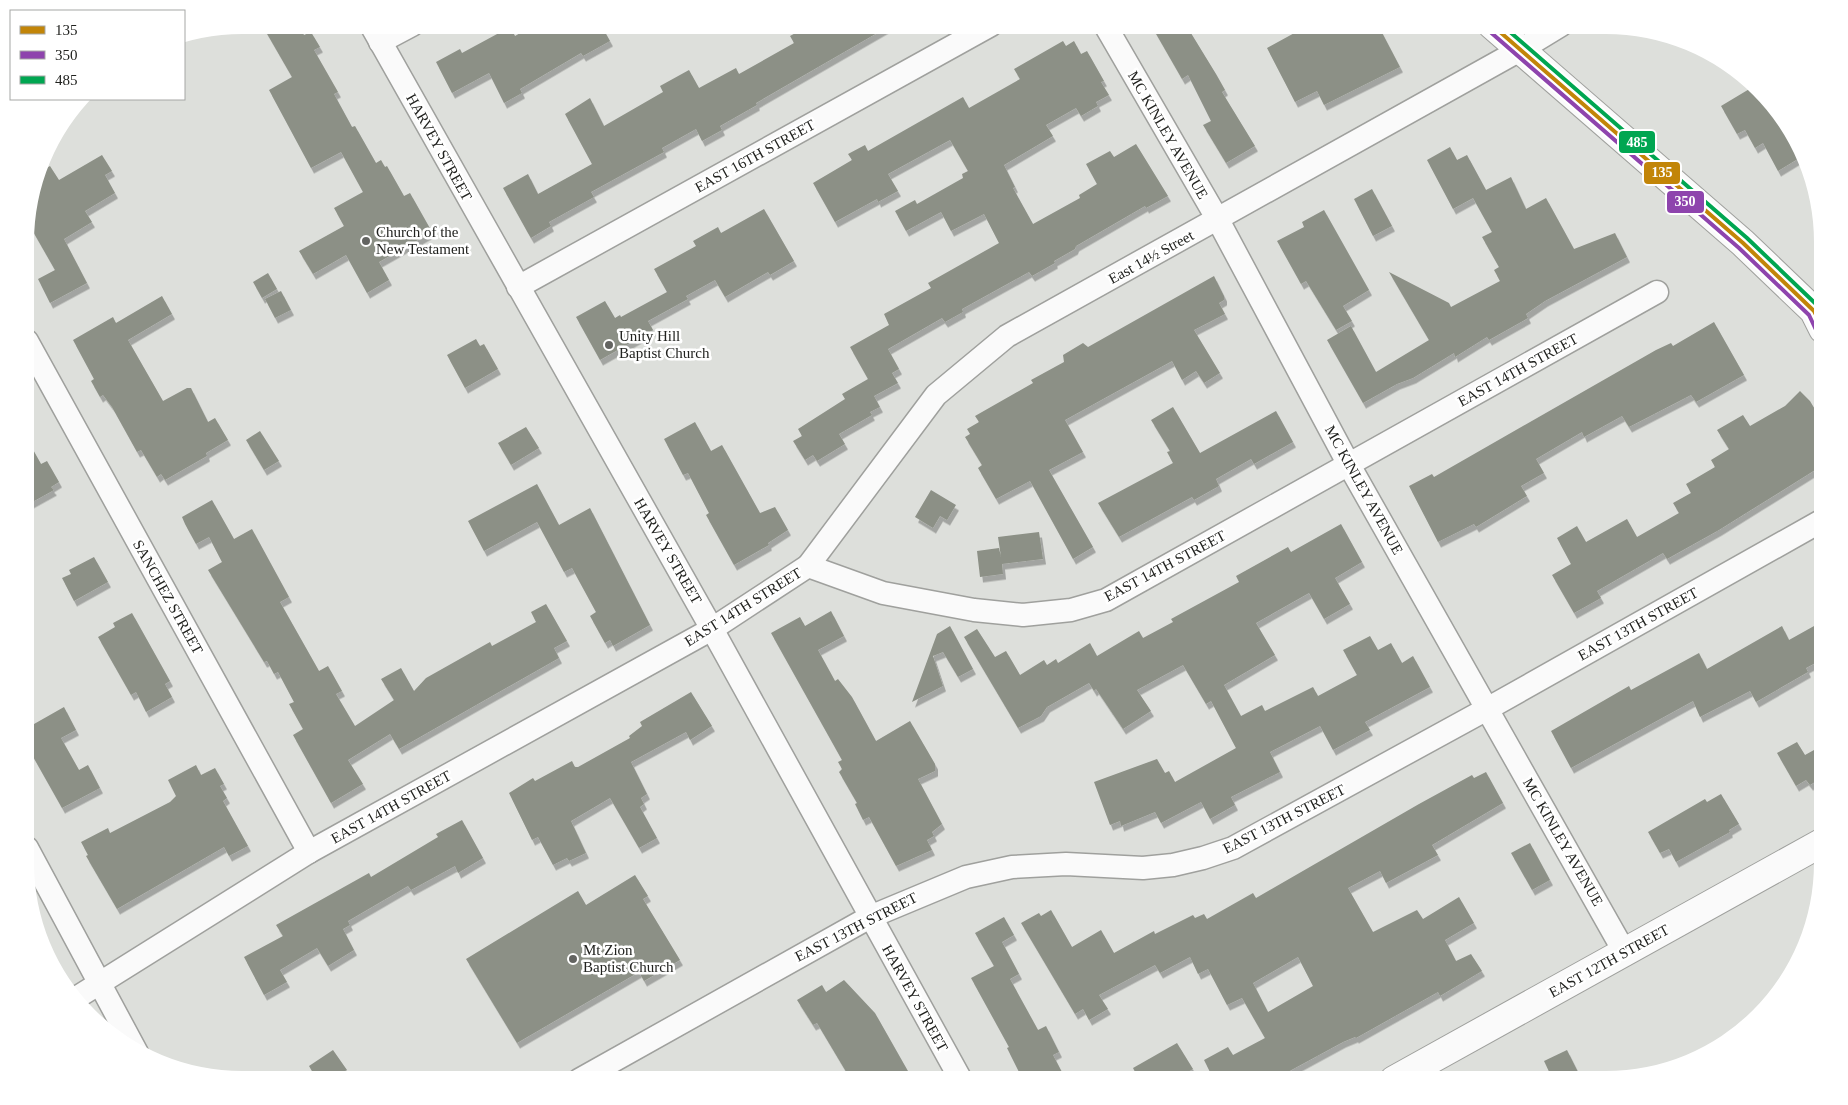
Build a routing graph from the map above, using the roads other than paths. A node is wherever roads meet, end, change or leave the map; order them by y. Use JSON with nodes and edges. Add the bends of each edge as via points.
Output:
{"nodes":[{"id":1,"x":375,"y":34,"type":"edge"},
{"id":2,"x":975,"y":34,"type":"edge"},
{"id":3,"x":1110,"y":34,"type":"edge"},
{"id":4,"x":1502,"y":34,"type":"edge"},
{"id":5,"x":1546,"y":34,"type":"edge"},
{"id":6,"x":1520,"y":50,"type":"junction"},
{"id":7,"x":1218,"y":220,"type":"junction"},
{"id":8,"x":518,"y":287,"type":"junction"},
{"id":9,"x":1657,"y":292,"type":"dead end"},
{"id":10,"x":1814,"y":312,"type":"edge"},
{"id":11,"x":34,"y":355,"type":"edge"},
{"id":12,"x":1349,"y":465,"type":"junction"},
{"id":13,"x":1814,"y":525,"type":"edge"},
{"id":14,"x":808,"y":566,"type":"junction"},
{"id":15,"x":712,"y":629,"type":"junction"},
{"id":16,"x":1487,"y":709,"type":"junction"},
{"id":17,"x":1814,"y":847,"type":"edge"},
{"id":18,"x":309,"y":852,"type":"junction"},
{"id":19,"x":34,"y":861,"type":"edge"},
{"id":20,"x":870,"y":917,"type":"junction"},
{"id":21,"x":1625,"y":953,"type":"junction"},
{"id":22,"x":100,"y":984,"type":"junction"},
{"id":23,"x":81,"y":995,"type":"edge"},
{"id":24,"x":130,"y":1039,"type":"edge"},
{"id":25,"x":595,"y":1071,"type":"edge"},
{"id":26,"x":957,"y":1071,"type":"edge"},
{"id":27,"x":1410,"y":1071,"type":"edge"}],
"edges":[{"from":1,"to":8,"type":"street","name":"HARVEY STREET"},
{"from":2,"to":8,"type":"street","name":"EAST 16TH STREET"},
{"from":3,"to":7,"type":"street","name":"MC KINLEY AVENUE"},
{"from":4,"to":6,"type":"street"},
{"from":5,"to":6,"type":"street","name":"East 14½ Street"},
{"from":6,"to":7,"type":"street","name":"East 14½ Street"},
{"from":6,"to":10,"type":"street","via":[[1743,243]]},
{"from":7,"to":12,"type":"street","name":"MC KINLEY AVENUE"},
{"from":7,"to":14,"type":"street","name":"East 14½ Street","via":[[1007,336],[936,395]]},
{"from":8,"to":15,"type":"street","name":"HARVEY STREET"},
{"from":9,"to":12,"type":"street","name":"EAST 14TH STREET"},
{"from":11,"to":18,"type":"street","name":"SANCHEZ STREET"},
{"from":12,"to":14,"type":"street","name":"EAST 14TH STREET","via":[[1106,600],[1071,610],[1023,614],[974,610],[883,593]]},
{"from":12,"to":16,"type":"street","name":"MC KINLEY AVENUE"},
{"from":13,"to":16,"type":"street","name":"EAST 13TH STREET"},
{"from":14,"to":15,"type":"street","name":"EAST 14TH STREET"},
{"from":15,"to":18,"type":"street","name":"EAST 14TH STREET"},
{"from":15,"to":20,"type":"street","name":"HARVEY STREET"},
{"from":16,"to":20,"type":"street","name":"EAST 13TH STREET","via":[[1264,832],[1211,856],[1143,868],[1066,864],[1012,867],[966,877]]},
{"from":16,"to":21,"type":"street","name":"MC KINLEY AVENUE"},
{"from":17,"to":21,"type":"street","name":"EAST 12TH STREET"},
{"from":18,"to":22,"type":"street","name":"EAST 14TH STREET"},
{"from":19,"to":22,"type":"street"},
{"from":20,"to":25,"type":"street","name":"EAST 13TH STREET"},
{"from":20,"to":26,"type":"street","name":"HARVEY STREET"},
{"from":21,"to":27,"type":"street","name":"EAST 12TH STREET"},
{"from":22,"to":23,"type":"street","name":"EAST 14TH STREET"},
{"from":22,"to":24,"type":"street"}]}
